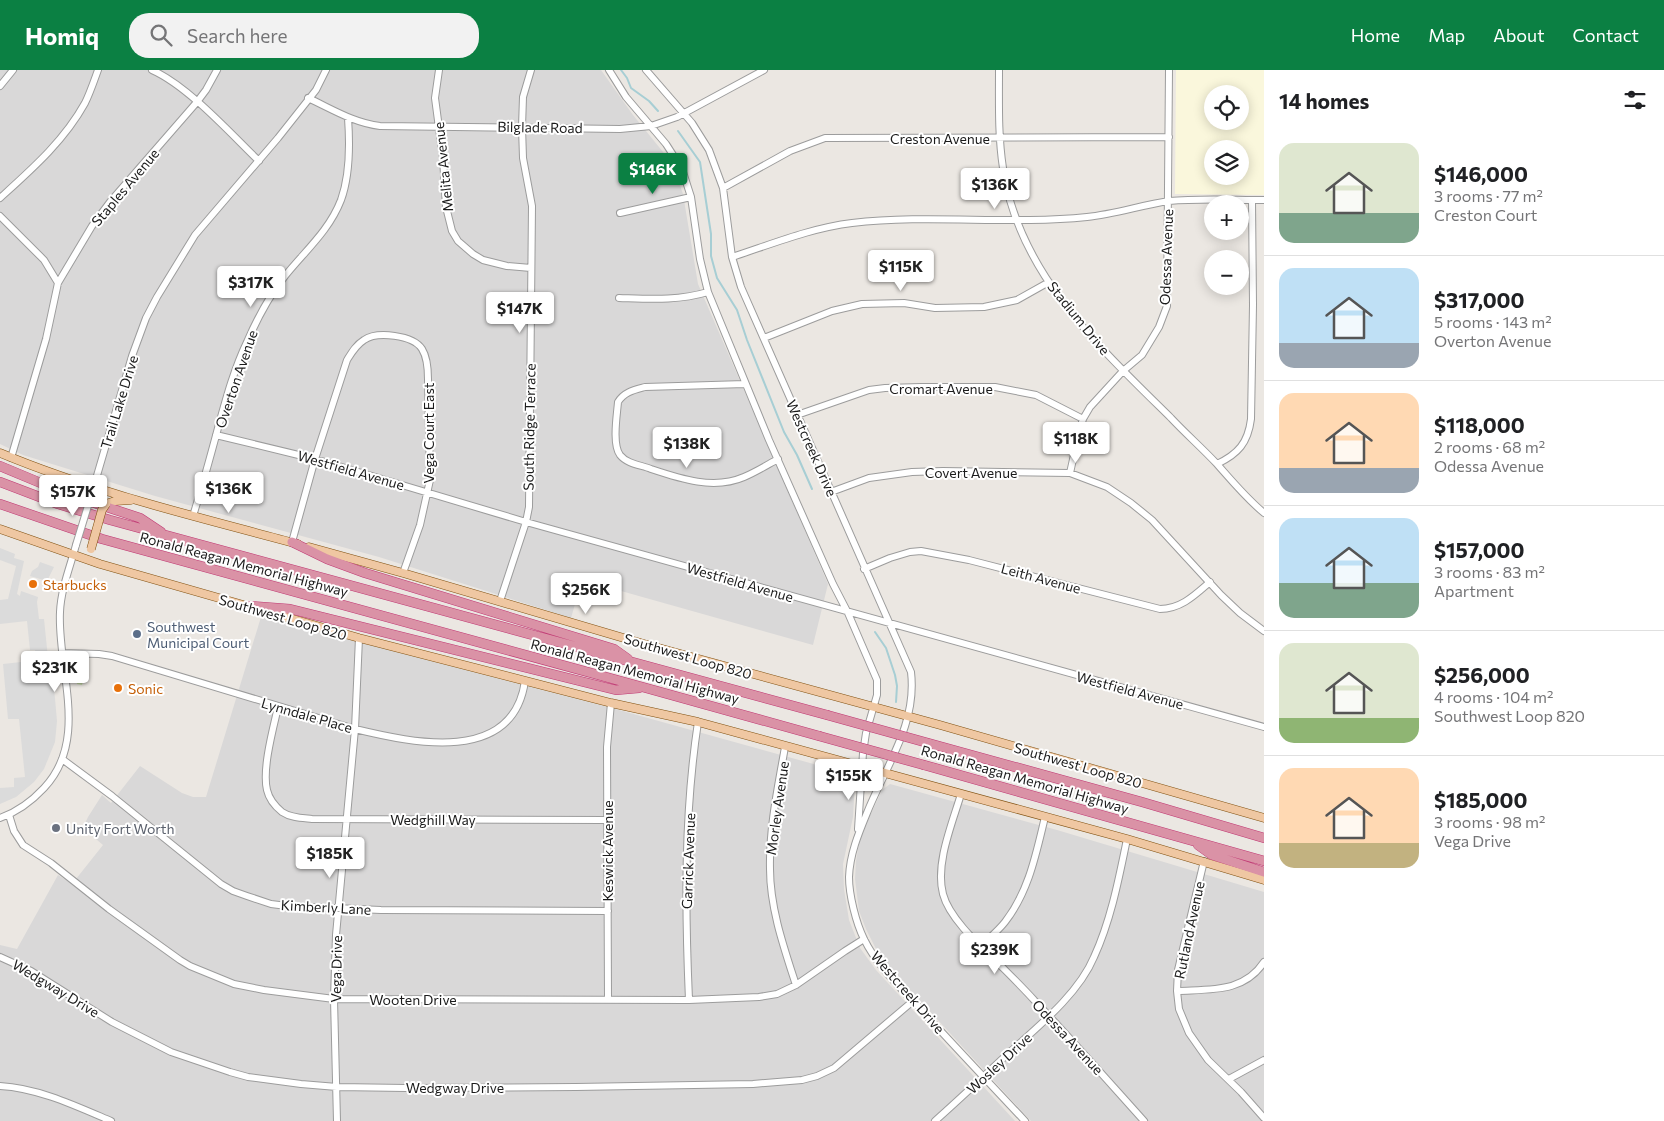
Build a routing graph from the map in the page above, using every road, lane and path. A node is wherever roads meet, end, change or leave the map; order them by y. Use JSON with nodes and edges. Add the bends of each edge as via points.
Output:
{"nodes":[{"id":1,"x":13,"y":70,"type":"edge"},
{"id":2,"x":98,"y":70,"type":"edge"},
{"id":3,"x":152,"y":70,"type":"edge"},
{"id":4,"x":217,"y":70,"type":"edge"},
{"id":5,"x":326,"y":70,"type":"edge"},
{"id":6,"x":439,"y":70,"type":"edge"},
{"id":7,"x":531,"y":70,"type":"edge"},
{"id":8,"x":609,"y":70,"type":"edge"},
{"id":9,"x":646,"y":70,"type":"edge"},
{"id":10,"x":763,"y":70,"type":"edge"},
{"id":11,"x":999,"y":70,"type":"edge"},
{"id":12,"x":1169,"y":70,"type":"edge"},
{"id":13,"x":0,"y":86,"type":"edge"},
{"id":14,"x":308,"y":98,"type":"junction"},
{"id":15,"x":197,"y":102,"type":"junction"},
{"id":16,"x":684,"y":114,"type":"junction"},
{"id":17,"x":348,"y":118,"type":"junction"},
{"id":18,"x":440,"y":126,"type":"junction"},
{"id":19,"x":651,"y":126,"type":"junction"},
{"id":20,"x":522,"y":127,"type":"junction"},
{"id":21,"x":1000,"y":137,"type":"junction"},
{"id":22,"x":1169,"y":137,"type":"junction"},
{"id":23,"x":260,"y":161,"type":"junction"},
{"id":24,"x":723,"y":188,"type":"junction"},
{"id":25,"x":691,"y":197,"type":"junction"},
{"id":26,"x":0,"y":198,"type":"edge"},
{"id":27,"x":1252,"y":200,"type":"junction"},
{"id":28,"x":1264,"y":200,"type":"edge"},
{"id":29,"x":1168,"y":202,"type":"junction"},
{"id":30,"x":620,"y":213,"type":"dead end"},
{"id":31,"x":0,"y":216,"type":"edge"},
{"id":32,"x":1016,"y":220,"type":"junction"},
{"id":33,"x":732,"y":257,"type":"junction"},
{"id":34,"x":531,"y":268,"type":"junction"},
{"id":35,"x":1049,"y":282,"type":"junction"},
{"id":36,"x":58,"y":283,"type":"junction"},
{"id":37,"x":708,"y":292,"type":"junction"},
{"id":38,"x":619,"y":298,"type":"dead end"},
{"id":39,"x":764,"y":338,"type":"junction"},
{"id":40,"x":1123,"y":371,"type":"junction"},
{"id":41,"x":745,"y":384,"type":"junction"},
{"id":42,"x":797,"y":415,"type":"junction"},
{"id":43,"x":1083,"y":419,"type":"junction"},
{"id":44,"x":216,"y":435,"type":"junction"},
{"id":45,"x":0,"y":453,"type":"edge"},
{"id":46,"x":12,"y":458,"type":"junction"},
{"id":47,"x":315,"y":459,"type":"junction"},
{"id":48,"x":778,"y":459,"type":"junction"},
{"id":49,"x":1217,"y":464,"type":"junction"},
{"id":50,"x":0,"y":466,"type":"edge"},
{"id":51,"x":1070,"y":473,"type":"junction"},
{"id":52,"x":0,"y":482,"type":"edge"},
{"id":53,"x":94,"y":487,"type":"junction"},
{"id":54,"x":428,"y":492,"type":"junction"},
{"id":55,"x":831,"y":492,"type":"junction"},
{"id":56,"x":138,"y":500,"type":"junction"},
{"id":57,"x":0,"y":504,"type":"edge"},
{"id":58,"x":1264,"y":513,"type":"edge"},
{"id":59,"x":194,"y":516,"type":"junction"},
{"id":60,"x":526,"y":522,"type":"junction"},
{"id":61,"x":0,"y":529,"type":"edge"},
{"id":62,"x":166,"y":536,"type":"junction"},
{"id":63,"x":292,"y":542,"type":"junction"},
{"id":64,"x":74,"y":555,"type":"junction"},
{"id":65,"x":100,"y":564,"type":"junction"},
{"id":66,"x":864,"y":569,"type":"junction"},
{"id":67,"x":403,"y":573,"type":"junction"},
{"id":68,"x":1210,"y":582,"type":"junction"},
{"id":69,"x":500,"y":601,"type":"junction"},
{"id":70,"x":250,"y":606,"type":"junction"},
{"id":71,"x":848,"y":612,"type":"junction"},
{"id":72,"x":889,"y":624,"type":"junction"},
{"id":73,"x":1264,"y":631,"type":"edge"},
{"id":74,"x":359,"y":638,"type":"junction"},
{"id":75,"x":62,"y":653,"type":"junction"},
{"id":76,"x":632,"y":662,"type":"junction"},
{"id":77,"x":526,"y":680,"type":"junction"},
{"id":78,"x":646,"y":688,"type":"junction"},
{"id":79,"x":611,"y":702,"type":"junction"},
{"id":80,"x":278,"y":707,"type":"junction"},
{"id":81,"x":874,"y":708,"type":"junction"},
{"id":82,"x":909,"y":717,"type":"junction"},
{"id":83,"x":698,"y":722,"type":"junction"},
{"id":84,"x":1264,"y":727,"type":"edge"},
{"id":85,"x":355,"y":729,"type":"junction"},
{"id":86,"x":786,"y":747,"type":"junction"},
{"id":87,"x":62,"y":759,"type":"junction"},
{"id":88,"x":862,"y":767,"type":"junction"},
{"id":89,"x":886,"y":774,"type":"junction"},
{"id":90,"x":961,"y":794,"type":"junction"},
{"id":91,"x":8,"y":815,"type":"junction"},
{"id":92,"x":1045,"y":817,"type":"junction"},
{"id":93,"x":0,"y":818,"type":"edge"},
{"id":94,"x":1264,"y":818,"type":"edge"},
{"id":95,"x":346,"y":819,"type":"junction"},
{"id":96,"x":607,"y":820,"type":"junction"},
{"id":97,"x":858,"y":836,"type":"junction"},
{"id":98,"x":1264,"y":838,"type":"edge"},
{"id":99,"x":1126,"y":839,"type":"junction"},
{"id":100,"x":1192,"y":840,"type":"junction"},
{"id":101,"x":1204,"y":861,"type":"junction"},
{"id":102,"x":1264,"y":861,"type":"edge"},
{"id":103,"x":1264,"y":872,"type":"edge"},
{"id":104,"x":1264,"y":880,"type":"edge"},
{"id":105,"x":338,"y":909,"type":"junction"},
{"id":106,"x":608,"y":911,"type":"junction"},
{"id":107,"x":864,"y":939,"type":"junction"},
{"id":108,"x":980,"y":947,"type":"junction"},
{"id":109,"x":0,"y":956,"type":"edge"},
{"id":110,"x":1264,"y":962,"type":"edge"},
{"id":111,"x":796,"y":985,"type":"junction"},
{"id":112,"x":1177,"y":991,"type":"junction"},
{"id":113,"x":334,"y":999,"type":"junction"},
{"id":114,"x":608,"y":1000,"type":"junction"},
{"id":115,"x":689,"y":1000,"type":"junction"},
{"id":116,"x":913,"y":1001,"type":"junction"},
{"id":117,"x":1049,"y":1016,"type":"junction"},
{"id":118,"x":1264,"y":1060,"type":"edge"},
{"id":119,"x":983,"y":1077,"type":"junction"},
{"id":120,"x":1229,"y":1080,"type":"junction"},
{"id":121,"x":0,"y":1086,"type":"edge"},
{"id":122,"x":337,"y":1087,"type":"junction"},
{"id":123,"x":1264,"y":1118,"type":"edge"},
{"id":124,"x":111,"y":1121,"type":"edge"},
{"id":125,"x":337,"y":1121,"type":"edge"},
{"id":126,"x":935,"y":1121,"type":"edge"},
{"id":127,"x":1025,"y":1121,"type":"edge"},
{"id":128,"x":1144,"y":1121,"type":"edge"}],
"edges":[{"from":1,"to":13,"type":"street"},
{"from":2,"to":26,"type":"street","via":[[86,102],[61,139]]},
{"from":3,"to":15,"type":"street"},
{"from":4,"to":15,"type":"street","name":"Staples Avenue"},
{"from":5,"to":14,"type":"street","name":"Trail Lake Drive"},
{"from":6,"to":18,"type":"street","name":"Melita Avenue","via":[[434,98]]},
{"from":7,"to":20,"type":"street","name":"South Ridge Terrace","via":[[523,97]]},
{"from":8,"to":19,"type":"street","name":"Westcreek Drive","via":[[626,97]]},
{"from":9,"to":16,"type":"street","name":"Westcreek Drive"},
{"from":10,"to":16,"type":"street","name":"Bilglade Road"},
{"from":11,"to":21,"type":"street","name":"Stadium Drive"},
{"from":12,"to":22,"type":"street","name":"Odessa Avenue"},
{"from":14,"to":17,"type":"street","name":"Bilglade Road"},
{"from":14,"to":23,"type":"street","name":"Trail Lake Drive"},
{"from":15,"to":23,"type":"street"},
{"from":15,"to":36,"type":"street","name":"Staples Avenue","via":[[110,202]]},
{"from":16,"to":19,"type":"street","name":"Bilglade Road"},
{"from":16,"to":24,"type":"street","name":"Westcreek Drive","via":[[709,150]]},
{"from":17,"to":18,"type":"street","name":"Bilglade Road","via":[[380,126]]},
{"from":17,"to":44,"type":"street","name":"Overton Avenue","via":[[348,169],[341,200],[322,235],[284,277],[258,318],[235,374]]},
{"from":18,"to":20,"type":"street","name":"Bilglade Road"},
{"from":18,"to":34,"type":"street","name":"Melita Avenue","via":[[446,207],[458,241],[483,260]]},
{"from":19,"to":20,"type":"street","name":"Bilglade Road"},
{"from":19,"to":25,"type":"street","name":"Westcreek Drive","via":[[678,162]]},
{"from":20,"to":34,"type":"street","name":"South Ridge Terrace","via":[[523,158],[532,206]]},
{"from":21,"to":22,"type":"street","name":"Creston Avenue"},
{"from":21,"to":24,"type":"street","name":"Creston Avenue","via":[[825,138],[790,151]]},
{"from":21,"to":32,"type":"street","name":"Stadium Drive","via":[[1003,170]]},
{"from":22,"to":29,"type":"street","name":"Odessa Avenue"},
{"from":23,"to":53,"type":"street","name":"Trail Lake Drive","via":[[195,235],[146,318]]},
{"from":24,"to":33,"type":"street","name":"Westcreek Drive"},
{"from":25,"to":30,"type":"street"},
{"from":25,"to":37,"type":"street","name":"Westcreek Drive"},
{"from":27,"to":28,"type":"street"},
{"from":27,"to":29,"type":"street"},
{"from":27,"to":49,"type":"street","via":[[1250,431],[1232,457]]},
{"from":29,"to":32,"type":"street","via":[[1088,217]]},
{"from":29,"to":40,"type":"street","name":"Odessa Avenue","via":[[1166,306],[1159,327],[1142,355]]},
{"from":31,"to":36,"type":"street","via":[[44,260]]},
{"from":32,"to":33,"type":"street","via":[[853,223],[826,227]]},
{"from":32,"to":35,"type":"street","name":"Stadium Drive"},
{"from":33,"to":39,"type":"street","name":"Westcreek Drive","via":[[741,287]]},
{"from":34,"to":60,"type":"street","name":"South Ridge Terrace","via":[[529,507]]},
{"from":35,"to":39,"type":"street","via":[[1017,300],[984,307],[862,304],[832,311]]},
{"from":35,"to":40,"type":"street","name":"Stadium Drive","via":[[1071,313]]},
{"from":36,"to":46,"type":"street","name":"Staples Avenue","via":[[46,339]]},
{"from":37,"to":38,"type":"street","via":[[676,299]]},
{"from":37,"to":41,"type":"street","name":"Westcreek Drive"},
{"from":39,"to":42,"type":"street","name":"Westcreek Drive"},
{"from":40,"to":43,"type":"street","name":"Odessa Avenue"},
{"from":40,"to":49,"type":"street","name":"Stadium Drive"},
{"from":41,"to":48,"type":"street","name":"Westcreek Drive"},
{"from":41,"to":48,"type":"street","via":[[644,387],[630,391],[618,402],[616,443],[619,454],[627,461],[704,483],[743,477]]},
{"from":42,"to":43,"type":"street","name":"Cromart Avenue","via":[[869,390],[995,387],[1036,395]]},
{"from":42,"to":55,"type":"street","name":"Westcreek Drive"},
{"from":43,"to":51,"type":"street","name":"Odessa Avenue"},
{"from":44,"to":47,"type":"street","name":"Westfield Avenue"},
{"from":44,"to":59,"type":"street","name":"Overton Avenue"},
{"from":45,"to":46,"type":"main road","name":"Southwest Loop 820"},
{"from":46,"to":53,"type":"main road","name":"Southwest Loop 820"},
{"from":47,"to":54,"type":"street","name":"Westfield Avenue"},
{"from":47,"to":54,"type":"street","name":"Vega Court East","via":[[352,351],[366,338],[374,336],[410,340],[421,347],[428,365]]},
{"from":47,"to":63,"type":"street"},
{"from":48,"to":71,"type":"street","name":"Westcreek Drive"},
{"from":49,"to":58,"type":"street","name":"Stadium Drive"},
{"from":50,"to":62,"type":"highway","via":[[67,494],[140,518]]},
{"from":51,"to":55,"type":"street","name":"Covert Avenue","via":[[912,472],[870,478]]},
{"from":51,"to":68,"type":"street","name":"Covert Avenue","via":[[1108,487],[1131,503],[1152,520]]},
{"from":52,"to":62,"type":"highway","name":"Ronald Reagan Memorial Highway","via":[[58,504]]},
{"from":53,"to":56,"type":"main road","name":"Southwest Loop 820"},
{"from":53,"to":64,"type":"street","name":"Trail Lake Drive","bridge":true},
{"from":54,"to":60,"type":"street","name":"Westfield Avenue"},
{"from":54,"to":67,"type":"street","name":"Vega Court East"},
{"from":55,"to":66,"type":"street","name":"Westcreek Drive"},
{"from":56,"to":59,"type":"main road","name":"Southwest Loop 820"},
{"from":56,"to":65,"type":"main road","bridge":true,"via":[[115,501],[106,504],[102,510],[91,549]]},
{"from":57,"to":78,"type":"highway","name":"Ronald Reagan Memorial Highway","via":[[102,539]]},
{"from":59,"to":63,"type":"main road","name":"Southwest Loop 820"},
{"from":60,"to":69,"type":"street","name":"South Ridge Terrace"},
{"from":60,"to":71,"type":"street","name":"Westfield Avenue"},
{"from":61,"to":64,"type":"main road","name":"Southwest Loop 820"},
{"from":62,"to":76,"type":"highway","name":"Ronald Reagan Memorial Highway"},
{"from":63,"to":67,"type":"main road","name":"Southwest Loop 820"},
{"from":63,"to":76,"type":"highway","via":[[365,573],[614,649]]},
{"from":64,"to":65,"type":"main road","name":"Southwest Loop 820"},
{"from":64,"to":75,"type":"street","name":"Trail Lake Drive","via":[[60,610]]},
{"from":65,"to":70,"type":"main road","name":"Southwest Loop 820"},
{"from":66,"to":68,"type":"street","name":"Leith Avenue","via":[[890,558],[921,551],[969,560],[1160,610],[1184,604]]},
{"from":66,"to":72,"type":"street","name":"Westcreek Drive"},
{"from":67,"to":69,"type":"main road","name":"Southwest Loop 820"},
{"from":68,"to":73,"type":"street","name":"Covert Avenue","via":[[1240,613]]},
{"from":69,"to":81,"type":"main road","name":"Southwest Loop 820"},
{"from":70,"to":74,"type":"main road","name":"Southwest Loop 820"},
{"from":70,"to":78,"type":"highway","via":[[290,608],[616,690]]},
{"from":71,"to":72,"type":"street","name":"Westfield Avenue"},
{"from":71,"to":81,"type":"street","name":"Westcreek Drive","via":[[877,680]]},
{"from":72,"to":82,"type":"street","name":"Westcreek Drive","via":[[912,672]]},
{"from":72,"to":84,"type":"street","name":"Westfield Avenue"},
{"from":74,"to":77,"type":"main road","name":"Southwest Loop 820"},
{"from":74,"to":85,"type":"street","name":"Vega Drive"},
{"from":75,"to":80,"type":"street","name":"Lynndale Place","via":[[112,656]]},
{"from":75,"to":87,"type":"street","name":"Trail Lake Drive","via":[[69,725]]},
{"from":76,"to":98,"type":"highway","name":"Ronald Reagan Memorial Highway","bridge":true},
{"from":77,"to":79,"type":"main road","name":"Southwest Loop 820"},
{"from":77,"to":85,"type":"street","name":"Lynndale Place","via":[[524,692],[505,723],[472,740],[446,743],[410,741]]},
{"from":78,"to":100,"type":"highway","name":"Ronald Reagan Memorial Highway","bridge":true},
{"from":79,"to":83,"type":"main road","name":"Southwest Loop 820"},
{"from":79,"to":96,"type":"street","name":"Keswick Avenue"},
{"from":80,"to":85,"type":"street","name":"Lynndale Place"},
{"from":80,"to":95,"type":"street","name":"Wedghill Way","via":[[266,771],[270,799],[282,811],[298,818]]},
{"from":81,"to":82,"type":"main road","name":"Southwest Loop 820"},
{"from":81,"to":88,"type":"street","name":"Westcreek Drive","via":[[866,733]]},
{"from":82,"to":89,"type":"street","name":"Westcreek Drive"},
{"from":82,"to":94,"type":"main road","name":"Southwest Loop 820"},
{"from":83,"to":86,"type":"main road","name":"Southwest Loop 820"},
{"from":83,"to":115,"type":"street","name":"Garrick Avenue","via":[[693,752],[686,888]]},
{"from":85,"to":95,"type":"street","name":"Vega Drive"},
{"from":86,"to":88,"type":"main road","name":"Southwest Loop 820"},
{"from":86,"to":111,"type":"street","name":"Morley Avenue","via":[[770,842],[770,870],[774,908]]},
{"from":87,"to":91,"type":"street","name":"Trail Lake Drive","via":[[41,792]]},
{"from":87,"to":105,"type":"street","name":"Kimberly Lane","via":[[233,891],[271,904]]},
{"from":88,"to":89,"type":"main road","name":"Southwest Loop 820"},
{"from":88,"to":97,"type":"street","name":"Westcreek Drive"},
{"from":89,"to":90,"type":"main road","name":"Southwest Loop 820"},
{"from":89,"to":97,"type":"street","name":"Westcreek Drive"},
{"from":90,"to":92,"type":"main road","name":"Southwest Loop 820"},
{"from":90,"to":108,"type":"street","name":"Odessa Avenue","via":[[945,847],[942,892],[952,912]]},
{"from":91,"to":93,"type":"street","name":"Trail Lake Drive"},
{"from":91,"to":113,"type":"street","name":"Wooten Drive","via":[[23,845],[190,966],[234,984]]},
{"from":92,"to":99,"type":"main road","name":"Southwest Loop 820"},
{"from":92,"to":108,"type":"street","via":[[1026,887],[1005,922]]},
{"from":95,"to":96,"type":"street","name":"Wedghill Way"},
{"from":95,"to":105,"type":"street","name":"Vega Drive"},
{"from":96,"to":106,"type":"street","name":"Keswick Avenue"},
{"from":97,"to":107,"type":"street","name":"Westcreek Drive","via":[[849,878],[854,910]]},
{"from":99,"to":101,"type":"main road","name":"Southwest Loop 820"},
{"from":99,"to":117,"type":"street","name":"Wosley Drive","via":[[1104,930],[1094,957],[1071,992]]},
{"from":100,"to":102,"type":"highway","name":"Ronald Reagan Memorial Highway"},
{"from":100,"to":103,"type":"highway","via":[[1212,855]]},
{"from":101,"to":104,"type":"main road","name":"Southwest Loop 820"},
{"from":101,"to":112,"type":"street","name":"Rutland Avenue","via":[[1181,954]]},
{"from":105,"to":106,"type":"street","name":"Kimberly Lane"},
{"from":105,"to":113,"type":"street","name":"Vega Drive"},
{"from":106,"to":114,"type":"street","name":"Keswick Avenue"},
{"from":107,"to":111,"type":"street","name":"Wooten Drive"},
{"from":107,"to":116,"type":"street","name":"Westcreek Drive","via":[[880,964]]},
{"from":108,"to":117,"type":"street","name":"Odessa Avenue"},
{"from":109,"to":122,"type":"street","name":"Wedgway Drive","via":[[170,1052],[248,1077]]},
{"from":110,"to":112,"type":"street","via":[[1248,979],[1235,986]]},
{"from":111,"to":115,"type":"street","name":"Wooten Drive","via":[[777,994],[759,997]]},
{"from":112,"to":120,"type":"street","name":"Rutland Avenue","via":[[1179,1009],[1189,1033],[1208,1060]]},
{"from":113,"to":114,"type":"street","name":"Wooten Drive"},
{"from":113,"to":122,"type":"street","name":"Vega Drive"},
{"from":114,"to":115,"type":"street","name":"Wooten Drive"},
{"from":116,"to":119,"type":"street","name":"Westcreek Drive"},
{"from":116,"to":122,"type":"street","name":"Wedgway Drive","via":[[834,1068],[802,1080],[576,1087]]},
{"from":117,"to":119,"type":"street","name":"Wosley Drive"},
{"from":117,"to":128,"type":"street","name":"Odessa Avenue"},
{"from":118,"to":120,"type":"street"},
{"from":119,"to":126,"type":"street","name":"Wosley Drive"},
{"from":119,"to":127,"type":"street","name":"Westcreek Drive"},
{"from":120,"to":123,"type":"street","name":"Rutland Avenue"},
{"from":121,"to":124,"type":"street","via":[[16,1087],[71,1104]]},
{"from":122,"to":125,"type":"street","name":"Vega Drive"}]}
